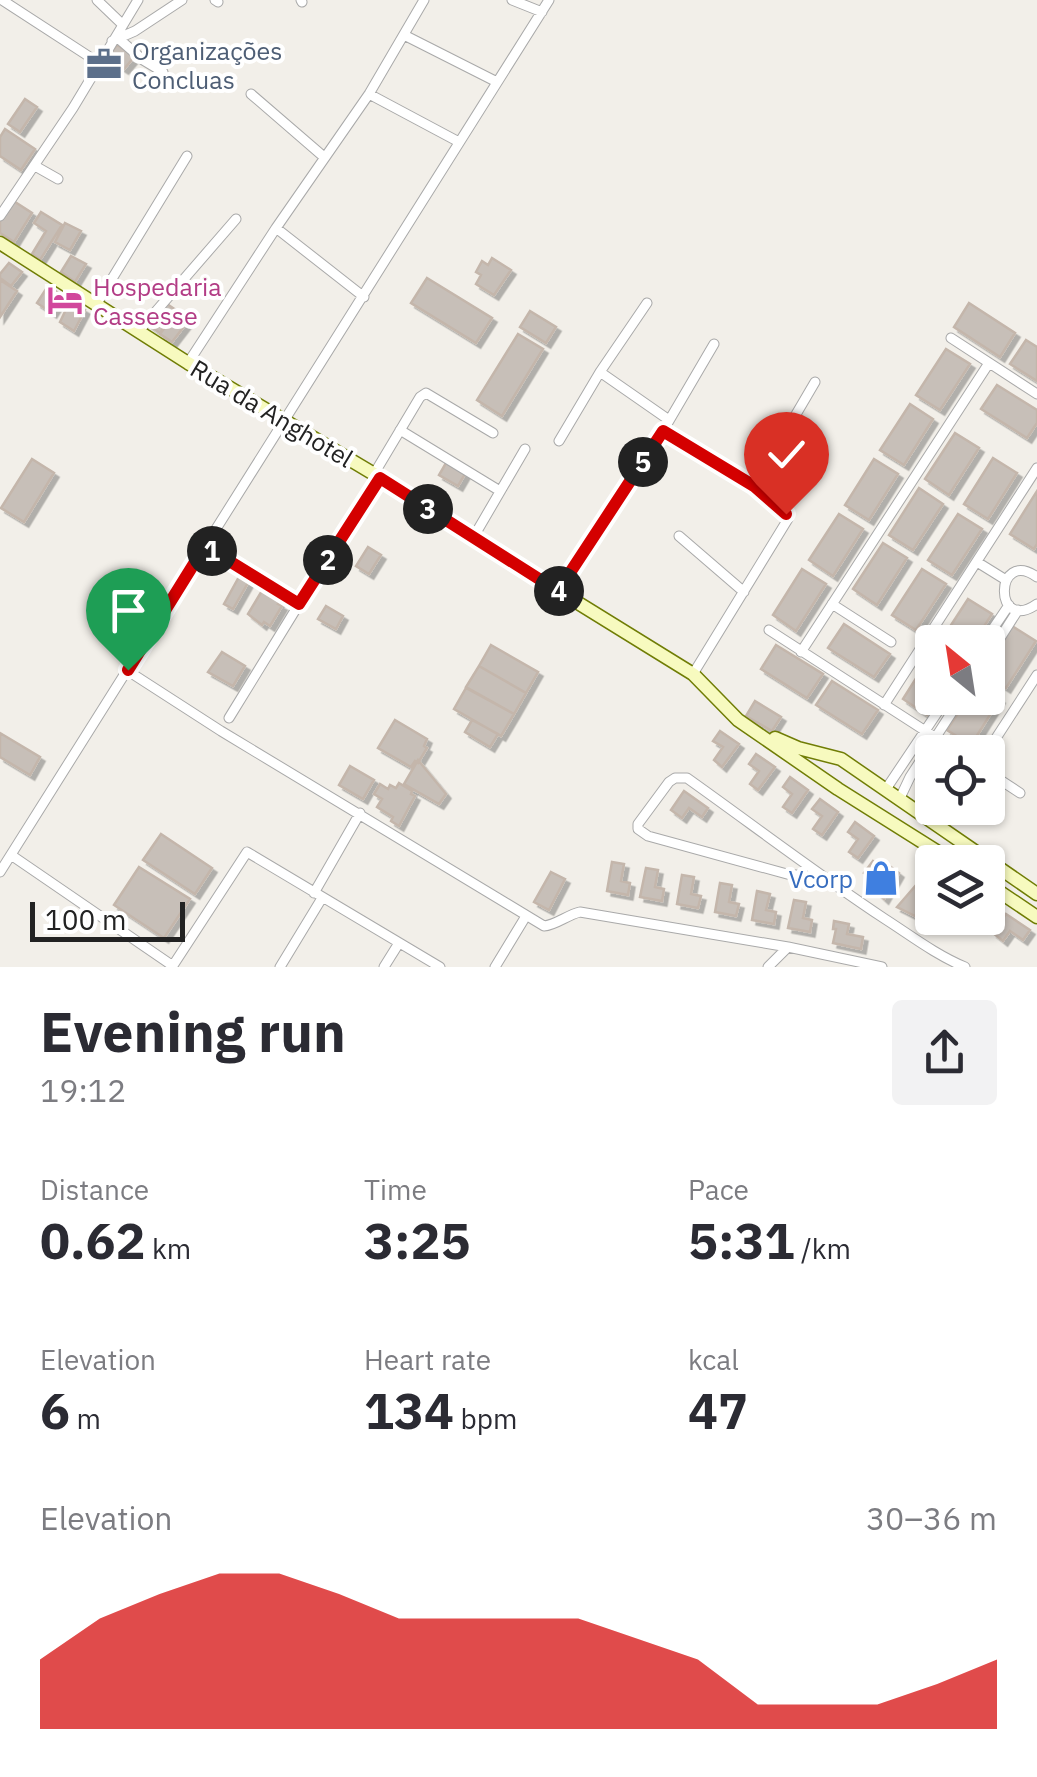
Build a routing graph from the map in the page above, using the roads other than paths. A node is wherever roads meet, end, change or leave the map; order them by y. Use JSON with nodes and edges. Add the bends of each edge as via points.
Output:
{"nodes":[{"id":1,"x":2,"y":0,"type":"edge"},
{"id":2,"x":97,"y":0,"type":"edge"},
{"id":3,"x":138,"y":0,"type":"edge"},
{"id":4,"x":182,"y":0,"type":"edge"},
{"id":5,"x":424,"y":0,"type":"edge"},
{"id":6,"x":512,"y":0,"type":"edge"},
{"id":7,"x":549,"y":0,"type":"edge"},
{"id":8,"x":542,"y":12,"type":"junction"},
{"id":9,"x":122,"y":24,"type":"junction"},
{"id":10,"x":404,"y":34,"type":"junction"},
{"id":11,"x":115,"y":40,"type":"junction"},
{"id":12,"x":99,"y":63,"type":"junction"},
{"id":13,"x":163,"y":72,"type":"dead end"},
{"id":14,"x":497,"y":82,"type":"junction"},
{"id":15,"x":251,"y":94,"type":"dead end"},
{"id":16,"x":369,"y":94,"type":"junction"},
{"id":17,"x":459,"y":142,"type":"junction"},
{"id":18,"x":187,"y":156,"type":"dead end"},
{"id":19,"x":324,"y":157,"type":"junction"},
{"id":20,"x":35,"y":166,"type":"junction"},
{"id":21,"x":58,"y":179,"type":"dead end"},
{"id":22,"x":0,"y":216,"type":"edge"},
{"id":23,"x":236,"y":219,"type":"dead end"},
{"id":24,"x":276,"y":228,"type":"junction"},
{"id":25,"x":0,"y":243,"type":"edge"},
{"id":26,"x":364,"y":297,"type":"junction"},
{"id":27,"x":647,"y":303,"type":"dead end"},
{"id":28,"x":96,"y":305,"type":"junction"},
{"id":29,"x":138,"y":332,"type":"junction"},
{"id":30,"x":950,"y":338,"type":"dead end"},
{"id":31,"x":714,"y":344,"type":"dead end"},
{"id":32,"x":990,"y":363,"type":"junction"},
{"id":33,"x":188,"y":364,"type":"junction"},
{"id":34,"x":600,"y":372,"type":"junction"},
{"id":35,"x":815,"y":382,"type":"dead end"},
{"id":36,"x":1037,"y":394,"type":"edge"},
{"id":37,"x":285,"y":420,"type":"junction"},
{"id":38,"x":669,"y":420,"type":"junction"},
{"id":39,"x":400,"y":430,"type":"junction"},
{"id":40,"x":663,"y":431,"type":"junction"},
{"id":41,"x":493,"y":433,"type":"dead end"},
{"id":42,"x":558,"y":441,"type":"dead end"},
{"id":43,"x":525,"y":450,"type":"dead end"},
{"id":44,"x":1037,"y":468,"type":"edge"},
{"id":45,"x":377,"y":476,"type":"junction"},
{"id":46,"x":754,"y":486,"type":"junction"},
{"id":47,"x":500,"y":491,"type":"junction"},
{"id":48,"x":678,"y":536,"type":"dead end"},
{"id":49,"x":472,"y":538,"type":"junction"},
{"id":50,"x":205,"y":546,"type":"junction"},
{"id":51,"x":1037,"y":561,"type":"edge"},
{"id":52,"x":977,"y":562,"type":"junction"},
{"id":53,"x":1033,"y":575,"type":"edge"},
{"id":54,"x":1006,"y":580,"type":"junction"},
{"id":55,"x":558,"y":591,"type":"junction"},
{"id":56,"x":744,"y":592,"type":"junction"},
{"id":57,"x":299,"y":604,"type":"junction"},
{"id":58,"x":832,"y":604,"type":"junction"},
{"id":59,"x":1037,"y":604,"type":"edge"},
{"id":60,"x":1013,"y":608,"type":"junction"},
{"id":61,"x":998,"y":625,"type":"edge"},
{"id":62,"x":1004,"y":625,"type":"edge"},
{"id":63,"x":768,"y":630,"type":"dead end"},
{"id":64,"x":891,"y":642,"type":"dead end"},
{"id":65,"x":801,"y":652,"type":"junction"},
{"id":66,"x":128,"y":670,"type":"junction"},
{"id":67,"x":693,"y":674,"type":"junction"},
{"id":68,"x":1037,"y":676,"type":"edge"},
{"id":69,"x":884,"y":705,"type":"junction"},
{"id":70,"x":936,"y":715,"type":"edge"},
{"id":71,"x":229,"y":718,"type":"dead end"},
{"id":72,"x":738,"y":720,"type":"junction"},
{"id":73,"x":925,"y":732,"type":"junction"},
{"id":74,"x":930,"y":735,"type":"edge"},
{"id":75,"x":998,"y":735,"type":"edge"},
{"id":76,"x":915,"y":772,"type":"edge"},
{"id":77,"x":1005,"y":783,"type":"edge"},
{"id":78,"x":886,"y":789,"type":"junction"},
{"id":79,"x":1020,"y":793,"type":"dead end"},
{"id":80,"x":900,"y":798,"type":"junction"},
{"id":81,"x":360,"y":814,"type":"junction"},
{"id":82,"x":927,"y":845,"type":"edge"},
{"id":83,"x":11,"y":855,"type":"junction"},
{"id":84,"x":796,"y":855,"type":"junction"},
{"id":85,"x":0,"y":872,"type":"edge"},
{"id":86,"x":788,"y":874,"type":"junction"},
{"id":87,"x":823,"y":878,"type":"junction"},
{"id":88,"x":1037,"y":894,"type":"edge"},
{"id":89,"x":318,"y":895,"type":"junction"},
{"id":90,"x":1005,"y":895,"type":"edge"},
{"id":91,"x":526,"y":916,"type":"junction"},
{"id":92,"x":1037,"y":916,"type":"edge"},
{"id":93,"x":398,"y":944,"type":"junction"},
{"id":94,"x":788,"y":947,"type":"junction"},
{"id":95,"x":172,"y":966,"type":"edge"},
{"id":96,"x":280,"y":967,"type":"edge"},
{"id":97,"x":384,"y":967,"type":"edge"},
{"id":98,"x":440,"y":967,"type":"edge"},
{"id":99,"x":495,"y":967,"type":"edge"},
{"id":100,"x":768,"y":967,"type":"edge"},
{"id":101,"x":882,"y":967,"type":"edge"},
{"id":102,"x":965,"y":967,"type":"edge"}],
"edges":[{"from":1,"to":12,"type":"street"},
{"from":2,"to":9,"type":"street"},
{"from":3,"to":9,"type":"street"},
{"from":4,"to":11,"type":"street"},
{"from":5,"to":10,"type":"street"},
{"from":6,"to":8,"type":"street"},
{"from":7,"to":8,"type":"street"},
{"from":8,"to":14,"type":"street"},
{"from":9,"to":11,"type":"street"},
{"from":10,"to":14,"type":"street"},
{"from":10,"to":16,"type":"street"},
{"from":11,"to":12,"type":"street"},
{"from":11,"to":13,"type":"street"},
{"from":12,"to":20,"type":"street"},
{"from":14,"to":17,"type":"street"},
{"from":15,"to":19,"type":"street"},
{"from":16,"to":17,"type":"street"},
{"from":16,"to":19,"type":"street"},
{"from":17,"to":26,"type":"street"},
{"from":18,"to":28,"type":"street"},
{"from":19,"to":24,"type":"street"},
{"from":20,"to":21,"type":"street"},
{"from":20,"to":22,"type":"street"},
{"from":23,"to":29,"type":"street"},
{"from":24,"to":26,"type":"street"},
{"from":24,"to":33,"type":"street"},
{"from":25,"to":28,"type":"main road","name":"Rua da Anghotel"},
{"from":26,"to":37,"type":"street"},
{"from":27,"to":34,"type":"street"},
{"from":28,"to":29,"type":"main road","name":"Rua da Anghotel"},
{"from":29,"to":33,"type":"main road","name":"Rua da Anghotel"},
{"from":30,"to":32,"type":"street"},
{"from":31,"to":38,"type":"street"},
{"from":32,"to":36,"type":"street"},
{"from":32,"to":58,"type":"street"},
{"from":33,"to":37,"type":"main road","name":"Rua da Anghotel"},
{"from":34,"to":38,"type":"street"},
{"from":34,"to":42,"type":"street"},
{"from":35,"to":46,"type":"street"},
{"from":37,"to":45,"type":"main road","name":"Rua da Anghotel"},
{"from":37,"to":50,"type":"street"},
{"from":38,"to":40,"type":"street"},
{"from":39,"to":41,"type":"street","via":[[426,392]]},
{"from":39,"to":45,"type":"street"},
{"from":39,"to":47,"type":"street"},
{"from":40,"to":46,"type":"street"},
{"from":40,"to":55,"type":"street"},
{"from":43,"to":47,"type":"street"},
{"from":44,"to":52,"type":"street"},
{"from":45,"to":49,"type":"main road","name":"Rua da Anghotel"},
{"from":45,"to":57,"type":"street"},
{"from":46,"to":56,"type":"street","via":[[788,518]]},
{"from":47,"to":49,"type":"street"},
{"from":48,"to":56,"type":"street"},
{"from":49,"to":55,"type":"main road","name":"Rua da Anghotel"},
{"from":50,"to":57,"type":"street"},
{"from":50,"to":66,"type":"street"},
{"from":51,"to":53,"type":"street"},
{"from":52,"to":54,"type":"street"},
{"from":52,"to":69,"type":"street"},
{"from":53,"to":54,"type":"street","via":[[1016,572]]},
{"from":54,"to":60,"type":"street","via":[[1003,594]]},
{"from":55,"to":67,"type":"main road","name":"Rua da Anghotel"},
{"from":56,"to":67,"type":"street"},
{"from":57,"to":71,"type":"street"},
{"from":58,"to":64,"type":"street"},
{"from":58,"to":65,"type":"street"},
{"from":59,"to":60,"type":"street"},
{"from":60,"to":61,"type":"street"},
{"from":60,"to":62,"type":"street"},
{"from":63,"to":65,"type":"street"},
{"from":65,"to":69,"type":"street"},
{"from":66,"to":81,"type":"street"},
{"from":66,"to":83,"type":"street"},
{"from":67,"to":72,"type":"main road","name":"Rua da Anghotel"},
{"from":68,"to":75,"type":"street"},
{"from":69,"to":73,"type":"street"},
{"from":70,"to":73,"type":"street"},
{"from":72,"to":78,"type":"main road","name":"Rua da Anghotel","via":[[841,759]]},
{"from":72,"to":82,"type":"main road","name":"Rua da Anghotel"},
{"from":73,"to":74,"type":"street"},
{"from":73,"to":78,"type":"street"},
{"from":76,"to":80,"type":"street"},
{"from":77,"to":79,"type":"street"},
{"from":78,"to":80,"type":"main road","name":"Rua da Anghotel"},
{"from":80,"to":88,"type":"main road","name":"Rua da Anghotel"},
{"from":81,"to":89,"type":"street"},
{"from":81,"to":91,"type":"street"},
{"from":83,"to":85,"type":"street"},
{"from":83,"to":95,"type":"street"},
{"from":84,"to":86,"type":"street"},
{"from":84,"to":86,"type":"street","via":[[682,777],[669,782],[638,824],[648,836]]},
{"from":84,"to":87,"type":"street"},
{"from":86,"to":87,"type":"street"},
{"from":87,"to":102,"type":"street"},
{"from":89,"to":93,"type":"street"},
{"from":89,"to":95,"type":"street","via":[[244,852]]},
{"from":89,"to":96,"type":"street"},
{"from":90,"to":92,"type":"main road"},
{"from":91,"to":94,"type":"street","via":[[544,926],[580,912]]},
{"from":91,"to":99,"type":"street"},
{"from":93,"to":97,"type":"street"},
{"from":93,"to":98,"type":"street"},
{"from":94,"to":100,"type":"street"},
{"from":94,"to":101,"type":"street"}]}
